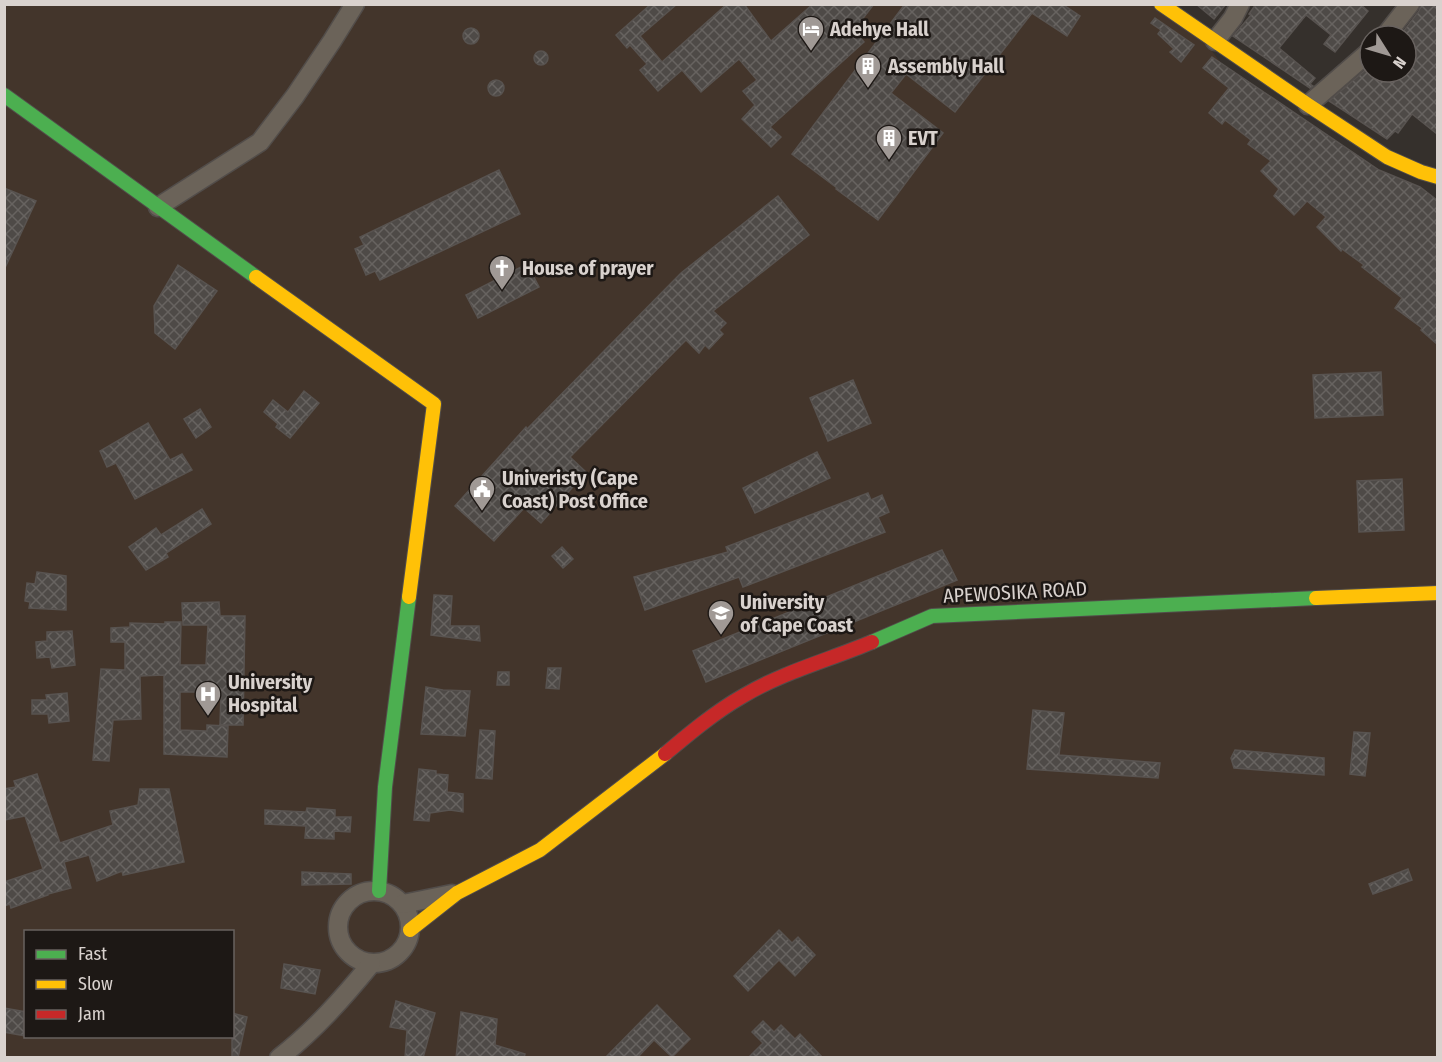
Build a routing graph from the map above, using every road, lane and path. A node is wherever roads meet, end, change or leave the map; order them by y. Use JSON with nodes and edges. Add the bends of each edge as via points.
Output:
{"nodes":[{"id":1,"x":355,"y":4,"type":"edge"},
{"id":2,"x":1161,"y":4,"type":"edge"},
{"id":3,"x":1240,"y":4,"type":"edge"},
{"id":4,"x":1410,"y":4,"type":"edge"},
{"id":5,"x":1394,"y":24,"type":"edge"},
{"id":6,"x":1215,"y":41,"type":"junction"},
{"id":7,"x":1358,"y":61,"type":"edge"},
{"id":8,"x":4,"y":95,"type":"edge"},
{"id":9,"x":1308,"y":105,"type":"junction"},
{"id":10,"x":1437,"y":177,"type":"edge"},
{"id":11,"x":158,"y":207,"type":"junction"},
{"id":12,"x":1437,"y":593,"type":"edge"},
{"id":13,"x":379,"y":891,"type":"junction"},
{"id":14,"x":457,"y":893,"type":"junction"},
{"id":15,"x":403,"y":904,"type":"junction"},
{"id":16,"x":410,"y":930,"type":"junction"},
{"id":17,"x":370,"y":964,"type":"junction"},
{"id":18,"x":279,"y":1058,"type":"edge"}],
"edges":[{"from":1,"to":11,"type":"street","via":[[260,142]]},
{"from":2,"to":6,"type":"street"},
{"from":3,"to":6,"type":"street"},
{"from":4,"to":5,"type":"street"},
{"from":6,"to":9,"type":"street"},
{"from":7,"to":9,"type":"street"},
{"from":8,"to":11,"type":"street"},
{"from":9,"to":10,"type":"street","via":[[1387,157]]},
{"from":11,"to":13,"type":"street","via":[[434,404],[386,787]]},
{"from":12,"to":14,"type":"street","name":"APEWOSIKA ROAD","via":[[932,616],[744,695],[540,850]]},
{"from":13,"to":15,"type":"street"},
{"from":13,"to":17,"type":"street","via":[[357,895],[348,902],[338,922],[345,950]]},
{"from":14,"to":15,"type":"street"},
{"from":14,"to":16,"type":"street","name":"APEWOSIKA ROAD"},
{"from":15,"to":16,"type":"street"},
{"from":16,"to":17,"type":"street","via":[[408,942],[393,959]]},
{"from":17,"to":18,"type":"street","via":[[318,1024]]}]}
